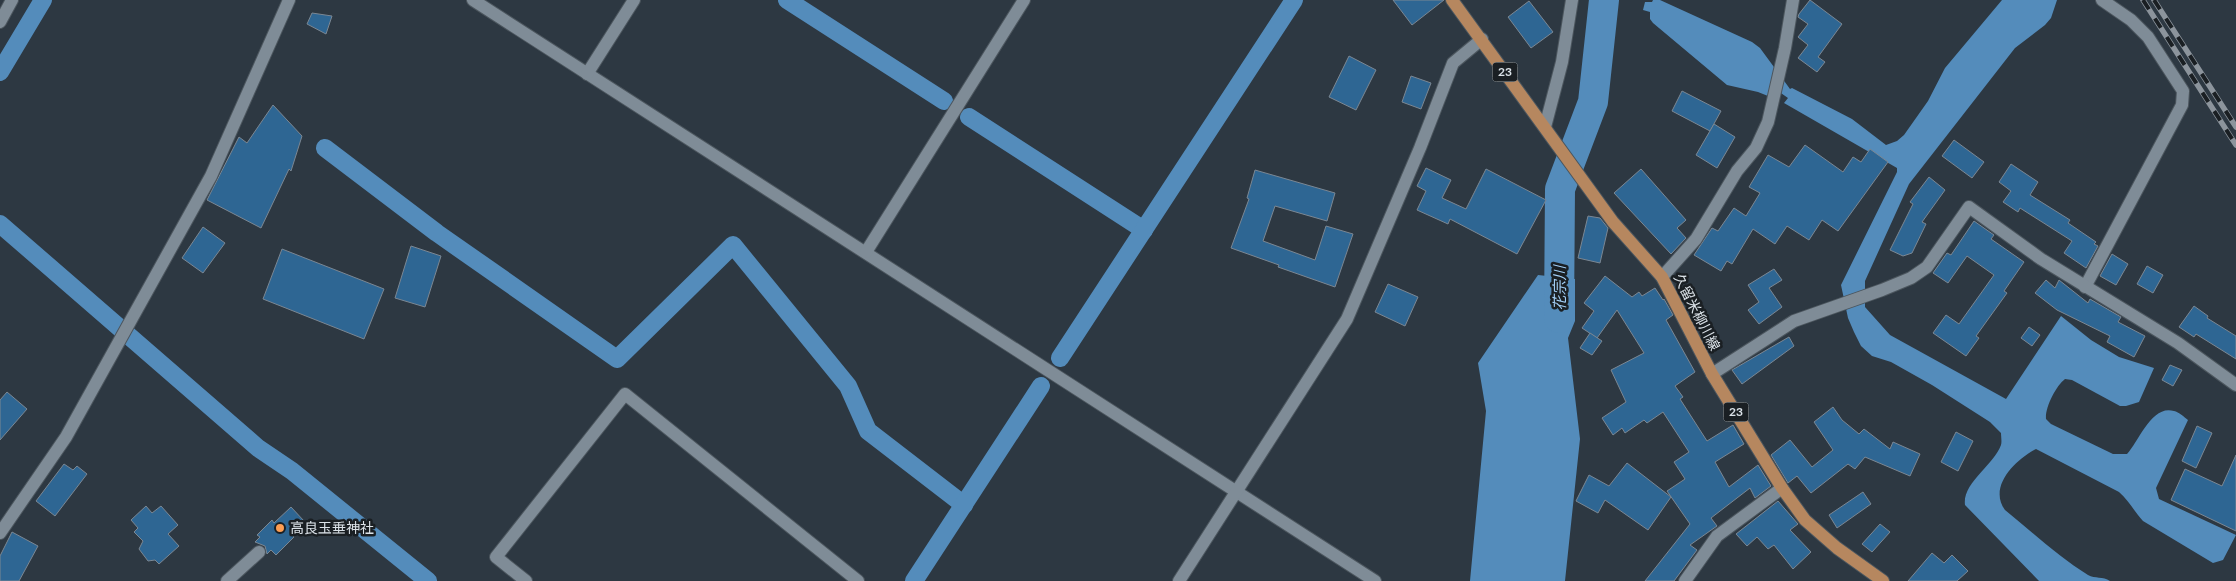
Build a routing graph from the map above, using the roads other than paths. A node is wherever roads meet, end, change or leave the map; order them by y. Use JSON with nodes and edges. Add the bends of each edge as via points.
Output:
{"nodes":[{"id":1,"x":290,"y":0,"type":"edge"},
{"id":2,"x":474,"y":0,"type":"edge"},
{"id":3,"x":634,"y":0,"type":"edge"},
{"id":4,"x":1024,"y":0,"type":"edge"},
{"id":5,"x":1452,"y":0,"type":"edge"},
{"id":6,"x":1572,"y":0,"type":"edge"},
{"id":7,"x":1793,"y":0,"type":"edge"},
{"id":8,"x":2102,"y":0,"type":"edge"},
{"id":9,"x":7,"y":3,"type":"edge"},
{"id":10,"x":0,"y":22,"type":"edge"},
{"id":11,"x":1482,"y":39,"type":"junction"},
{"id":12,"x":588,"y":74,"type":"junction"},
{"id":13,"x":1545,"y":126,"type":"junction"},
{"id":14,"x":866,"y":252,"type":"junction"},
{"id":15,"x":1662,"y":277,"type":"junction"},
{"id":16,"x":2085,"y":287,"type":"junction"},
{"id":17,"x":1712,"y":374,"type":"junction"},
{"id":18,"x":2236,"y":385,"type":"edge"},
{"id":19,"x":1782,"y":488,"type":"junction"},
{"id":20,"x":1236,"y":492,"type":"junction"},
{"id":21,"x":0,"y":533,"type":"edge"},
{"id":22,"x":259,"y":552,"type":"dead end"},
{"id":23,"x":227,"y":581,"type":"edge"},
{"id":24,"x":526,"y":581,"type":"edge"},
{"id":25,"x":858,"y":581,"type":"edge"},
{"id":26,"x":1178,"y":581,"type":"edge"},
{"id":27,"x":1375,"y":581,"type":"edge"},
{"id":28,"x":1684,"y":581,"type":"edge"},
{"id":29,"x":1883,"y":581,"type":"edge"}],
"edges":[{"from":1,"to":21,"type":"street","via":[[211,176],[66,437]]},
{"from":2,"to":12,"type":"street"},
{"from":3,"to":12,"type":"street"},
{"from":4,"to":14,"type":"street"},
{"from":5,"to":11,"type":"main road","name":"久留米柳川線","number":"23"},
{"from":6,"to":13,"type":"street","via":[[1562,62]]},
{"from":7,"to":15,"type":"street","via":[[1768,122],[1756,148],[1737,171],[1696,239]]},
{"from":8,"to":16,"type":"street","via":[[2131,20],[2148,37],[2183,92],[2182,105]]},
{"from":9,"to":10,"type":"street"},
{"from":11,"to":13,"type":"main road","name":"久留米柳川線","number":"23"},
{"from":11,"to":20,"type":"street","via":[[1452,63],[1420,148],[1347,319]]},
{"from":12,"to":14,"type":"street"},
{"from":13,"to":15,"type":"main road","name":"久留米柳川線","number":"23","via":[[1613,222]]},
{"from":14,"to":20,"type":"street"},
{"from":15,"to":17,"type":"main road","name":"久留米柳川線","number":"23"},
{"from":16,"to":17,"type":"street","via":[[1969,206],[1927,267],[1882,290],[1794,321]]},
{"from":16,"to":18,"type":"street","via":[[2178,344]]},
{"from":17,"to":19,"type":"main road","name":"久留米柳川線","number":"23"},
{"from":19,"to":28,"type":"street","via":[[1717,536]]},
{"from":19,"to":29,"type":"main road","name":"久留米柳川線","number":"23","via":[[1805,520]]},
{"from":20,"to":26,"type":"street"},
{"from":20,"to":27,"type":"street"},
{"from":22,"to":23,"type":"street"},
{"from":24,"to":25,"type":"street","via":[[496,557],[625,394]]}]}
